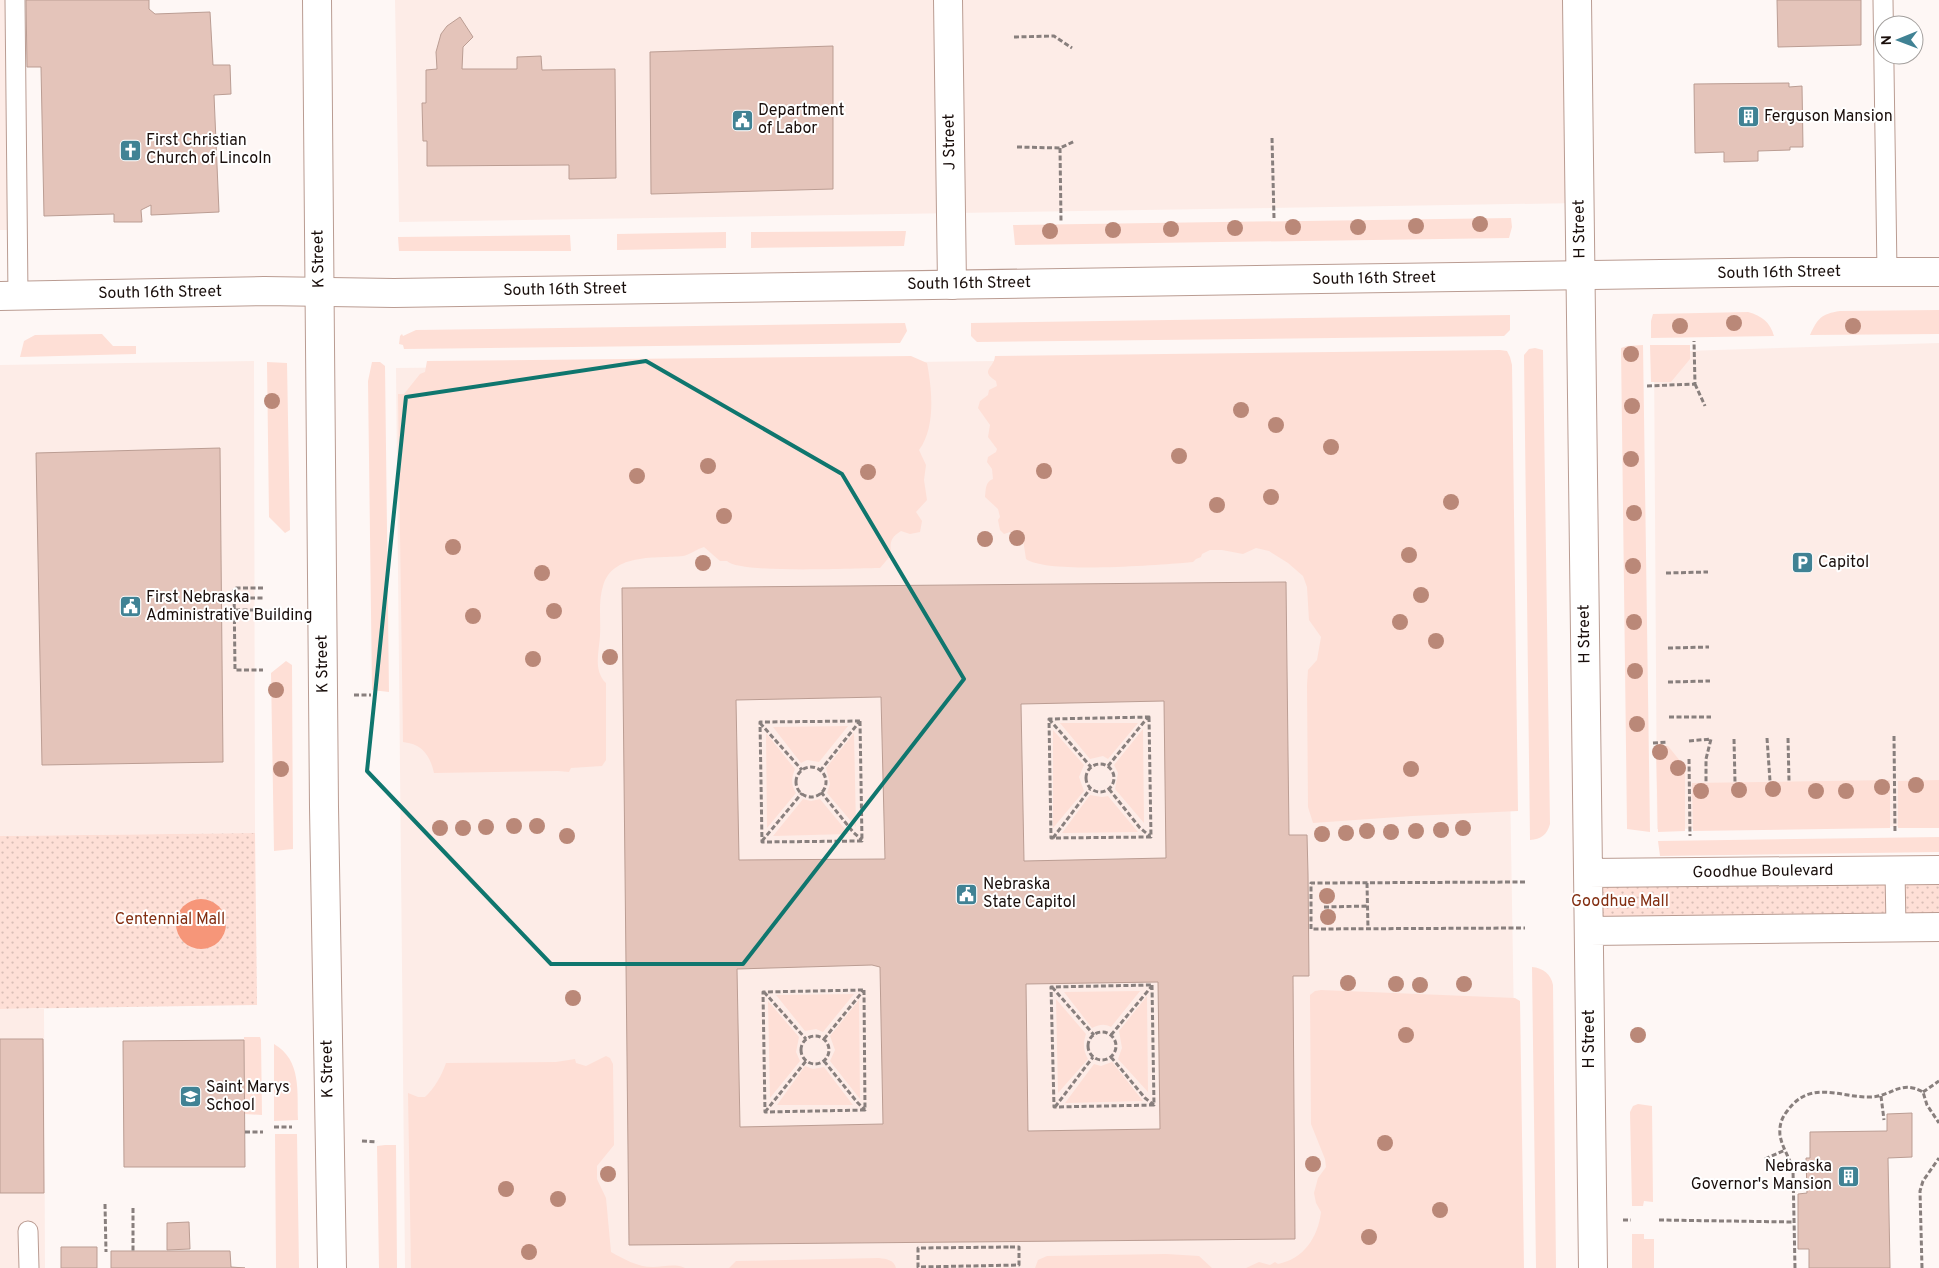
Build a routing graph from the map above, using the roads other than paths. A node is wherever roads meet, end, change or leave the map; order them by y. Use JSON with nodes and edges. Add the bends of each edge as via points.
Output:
{"nodes":[{"id":1,"x":14,"y":0,"type":"edge"},
{"id":2,"x":317,"y":0,"type":"edge"},
{"id":3,"x":948,"y":0,"type":"edge"},
{"id":4,"x":1577,"y":0,"type":"edge"},
{"id":5,"x":1883,"y":0,"type":"edge"},
{"id":6,"x":1887,"y":272,"type":"junction"},
{"id":7,"x":1939,"y":272,"type":"edge"},
{"id":8,"x":1581,"y":276,"type":"junction"},
{"id":9,"x":952,"y":285,"type":"junction"},
{"id":10,"x":319,"y":292,"type":"junction"},
{"id":11,"x":9,"y":296,"type":"edge"},
{"id":12,"x":1895,"y":870,"type":"junction"},
{"id":13,"x":1939,"y":870,"type":"edge"},
{"id":14,"x":1588,"y":873,"type":"junction"},
{"id":15,"x":1939,"y":927,"type":"edge"},
{"id":16,"x":1896,"y":928,"type":"junction"},
{"id":17,"x":1590,"y":931,"type":"junction"},
{"id":18,"x":28,"y":1231,"type":"dead end"},
{"id":19,"x":29,"y":1268,"type":"edge"},
{"id":20,"x":332,"y":1268,"type":"edge"},
{"id":21,"x":1593,"y":1268,"type":"edge"}],
"edges":[{"from":1,"to":11,"type":"lane"},
{"from":2,"to":10,"type":"main road","name":"K Street"},
{"from":3,"to":9,"type":"main road","name":"J Street"},
{"from":4,"to":8,"type":"main road","name":"H Street"},
{"from":5,"to":6,"type":"lane"},
{"from":6,"to":7,"type":"main road","name":"South 16th Street"},
{"from":6,"to":8,"type":"main road","name":"South 16th Street"},
{"from":8,"to":9,"type":"main road","name":"South 16th Street"},
{"from":8,"to":14,"type":"main road","name":"H Street"},
{"from":9,"to":10,"type":"main road","name":"South 16th Street"},
{"from":10,"to":11,"type":"main road","name":"South 16th Street"},
{"from":10,"to":20,"type":"main road","name":"K Street"},
{"from":12,"to":13,"type":"main road","name":"Goodhue Boulevard"},
{"from":12,"to":14,"type":"main road","name":"Goodhue Boulevard"},
{"from":12,"to":16,"type":"lane"},
{"from":14,"to":17,"type":"main road","name":"H Street"},
{"from":15,"to":16,"type":"main road"},
{"from":16,"to":17,"type":"main road"},
{"from":17,"to":21,"type":"main road","name":"H Street"},
{"from":18,"to":19,"type":"lane"}]}
